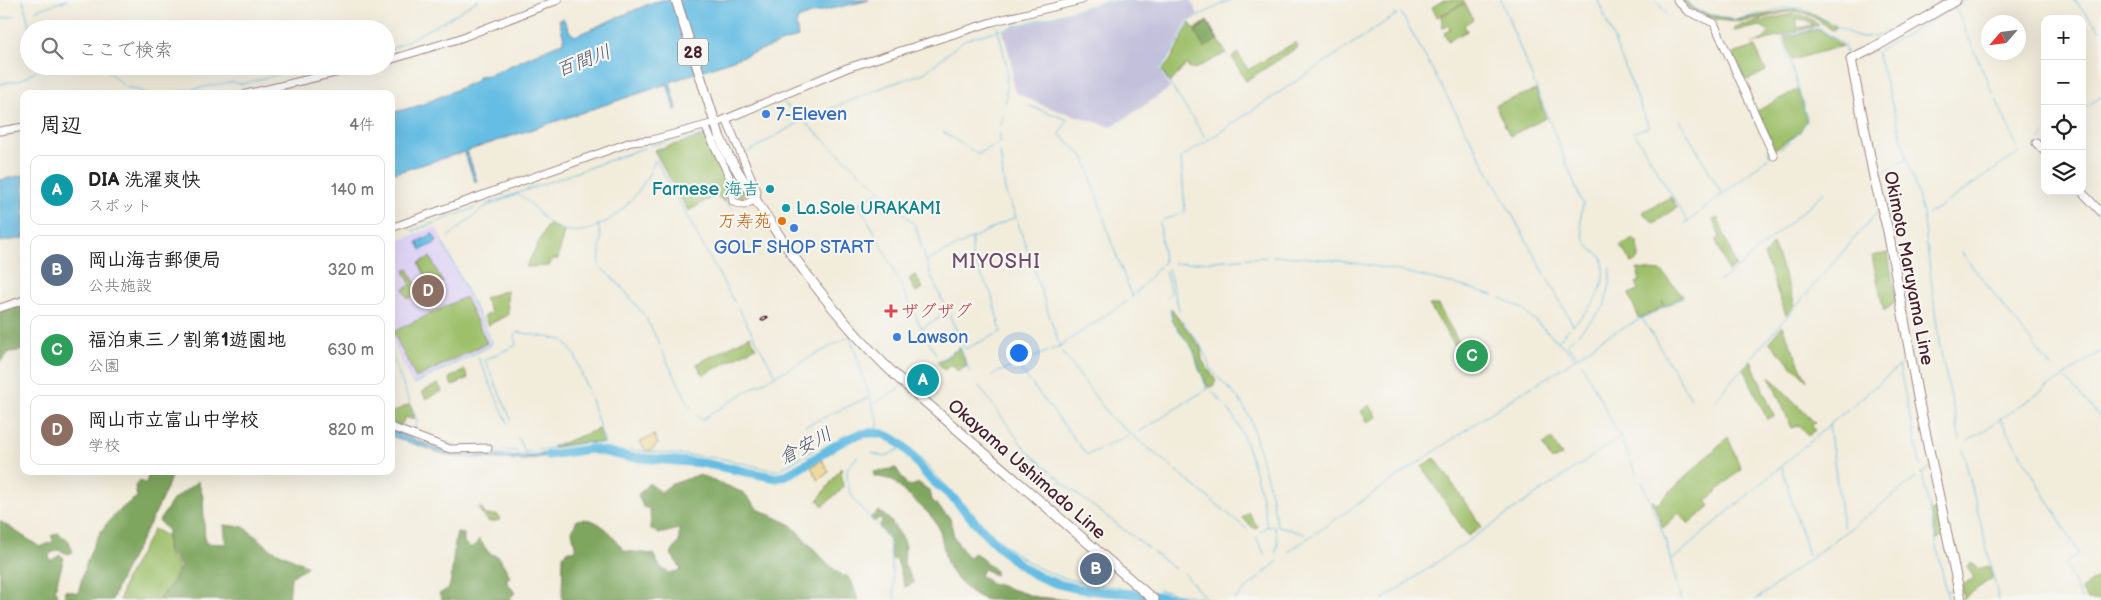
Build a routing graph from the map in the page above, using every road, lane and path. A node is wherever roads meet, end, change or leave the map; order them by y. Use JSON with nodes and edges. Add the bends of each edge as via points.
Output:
{"nodes":[{"id":1,"x":558,"y":0,"type":"edge"},
{"id":2,"x":676,"y":0,"type":"edge"},
{"id":3,"x":1082,"y":0,"type":"edge"},
{"id":4,"x":1677,"y":0,"type":"edge"},
{"id":5,"x":1956,"y":0,"type":"edge"},
{"id":6,"x":395,"y":58,"type":"edge"},
{"id":7,"x":326,"y":75,"type":"edge"},
{"id":8,"x":263,"y":90,"type":"edge"},
{"id":9,"x":20,"y":128,"type":"edge"},
{"id":10,"x":0,"y":131,"type":"edge"},
{"id":11,"x":2036,"y":143,"type":"dead end"},
{"id":12,"x":2043,"y":150,"type":"edge"},
{"id":13,"x":1774,"y":156,"type":"dead end"},
{"id":14,"x":2085,"y":195,"type":"edge"},
{"id":15,"x":756,"y":199,"type":"junction"},
{"id":16,"x":2101,"y":212,"type":"edge"},
{"id":17,"x":395,"y":227,"type":"edge"},
{"id":18,"x":20,"y":301,"type":"edge"},
{"id":19,"x":0,"y":308,"type":"edge"},
{"id":20,"x":395,"y":428,"type":"edge"},
{"id":21,"x":488,"y":448,"type":"dead end"},
{"id":22,"x":1149,"y":596,"type":"edge"},
{"id":23,"x":1961,"y":600,"type":"edge"}],
"edges":[{"from":1,"to":6,"type":"street","via":[[458,40]]},
{"from":2,"to":15,"type":"main road","name":"Okayama Ushimado Line","number":"28","via":[[728,155]]},
{"from":3,"to":15,"type":"street","via":[[983,24],[848,68],[723,121],[757,192]]},
{"from":4,"to":13,"type":"street","via":[[1687,11],[1714,24]]},
{"from":5,"to":23,"type":"main road","name":"Okimoto Maruyama Line","via":[[1851,59]]},
{"from":7,"to":8,"type":"street"},
{"from":9,"to":10,"type":"street"},
{"from":11,"to":12,"type":"street"},
{"from":14,"to":16,"type":"street"},
{"from":15,"to":17,"type":"street","via":[[744,205],[733,202],[729,176],[708,125],[652,140],[631,142]]},
{"from":15,"to":22,"type":"main road","name":"Okayama Ushimado Line","number":"28","via":[[822,295],[880,361]]},
{"from":18,"to":19,"type":"street"},
{"from":20,"to":21,"type":"street","via":[[450,448]]}]}
